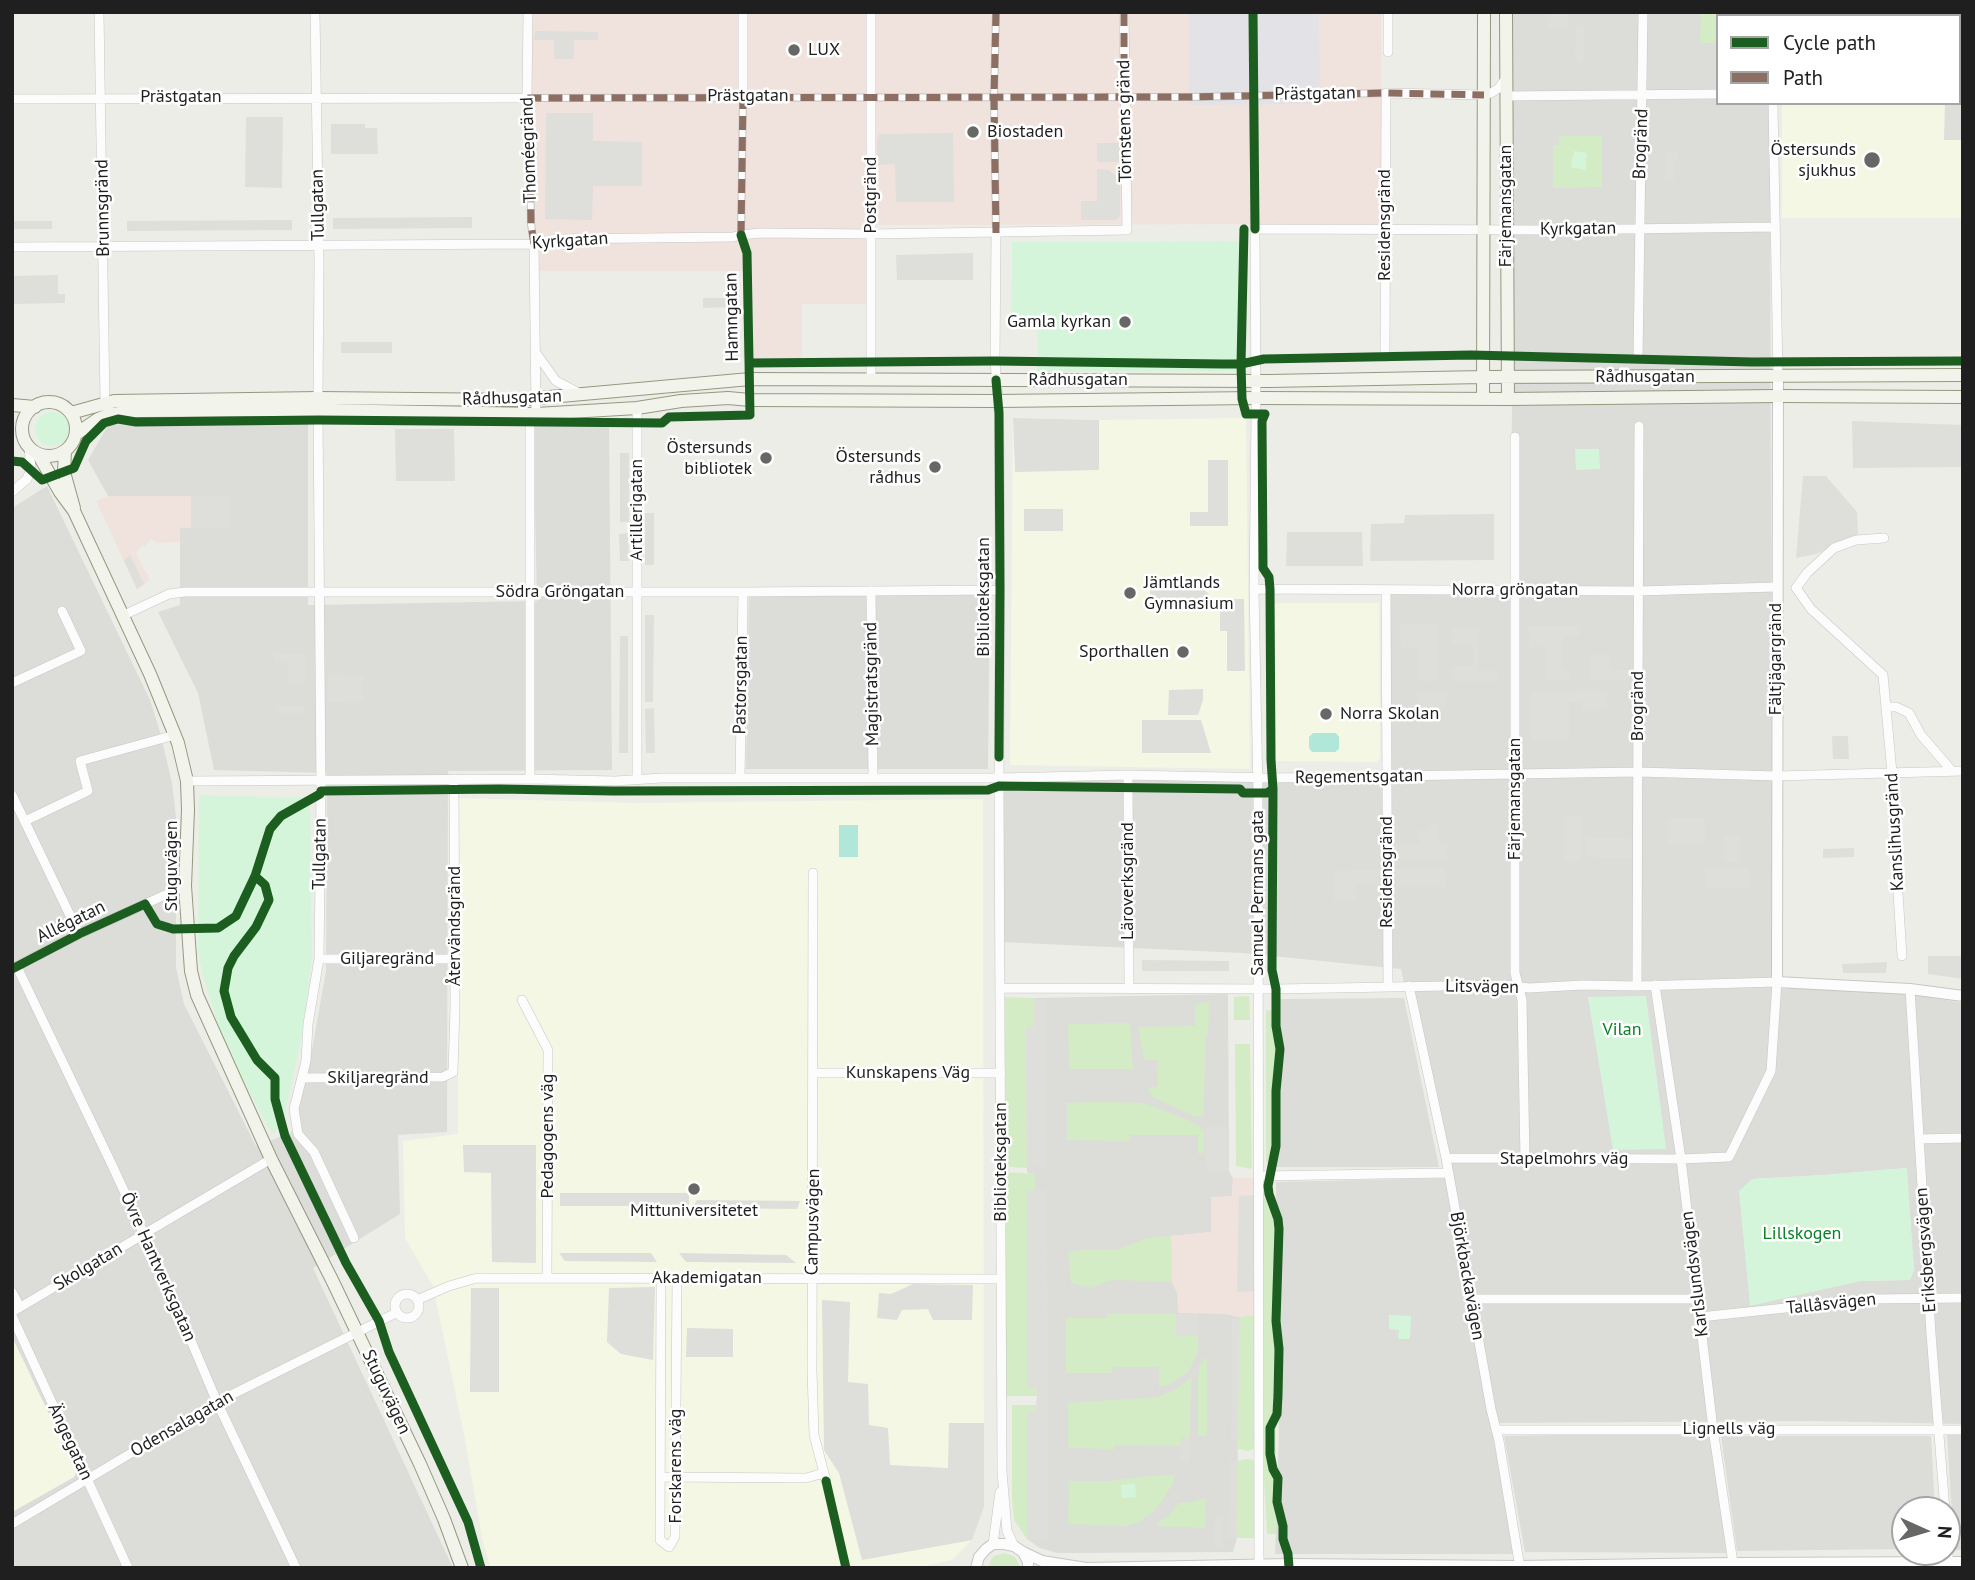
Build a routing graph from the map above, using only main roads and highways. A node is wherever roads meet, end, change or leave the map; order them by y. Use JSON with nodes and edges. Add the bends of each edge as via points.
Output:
{"nodes":[{"id":1,"x":1484,"y":12,"type":"edge"},
{"id":2,"x":1506,"y":12,"type":"edge"},
{"id":3,"x":1963,"y":375,"type":"edge"},
{"id":4,"x":1483,"y":377,"type":"junction"},
{"id":5,"x":1507,"y":377,"type":"junction"},
{"id":6,"x":1963,"y":397,"type":"edge"},
{"id":7,"x":1483,"y":398,"type":"junction"},
{"id":8,"x":1508,"y":399,"type":"junction"},
{"id":9,"x":318,"y":404,"type":"junction"},
{"id":10,"x":12,"y":405,"type":"edge"},
{"id":11,"x":35,"y":407,"type":"junction"},
{"id":12,"x":71,"y":413,"type":"junction"},
{"id":13,"x":17,"y":426,"type":"edge"},
{"id":14,"x":76,"y":434,"type":"junction"},
{"id":15,"x":34,"y":451,"type":"junction"},
{"id":16,"x":65,"y":451,"type":"junction"},
{"id":17,"x":74,"y":511,"type":"junction"},
{"id":18,"x":462,"y":1568,"type":"edge"}],
"edges":[{"from":1,"to":4,"type":"main road","name":"Färjemansgatan"},
{"from":2,"to":5,"type":"main road","name":"Färjemansgatan"},
{"from":3,"to":5,"type":"main road","name":"Rådhusgatan"},
{"from":4,"to":5,"type":"main road","name":"Rådhusgatan"},
{"from":4,"to":7,"type":"main road","name":"Färjemansgatan"},
{"from":4,"to":9,"type":"main road","name":"Rådhusgatan","via":[[729,380],[516,400]]},
{"from":5,"to":8,"type":"main road","name":"Färjemansgatan"},
{"from":6,"to":8,"type":"main road","name":"Rådhusgatan"},
{"from":7,"to":8,"type":"main road","name":"Rådhusgatan"},
{"from":7,"to":9,"type":"main road","name":"Rådhusgatan","via":[[728,398],[536,414]]},
{"from":9,"to":12,"type":"main road","name":"Rådhusgatan","via":[[114,401]]},
{"from":9,"to":14,"type":"main road","name":"Rådhusgatan","via":[[117,413]]},
{"from":10,"to":11,"type":"main road"},
{"from":11,"to":12,"type":"main road","via":[[58,404]]},
{"from":11,"to":13,"type":"main road"},
{"from":12,"to":14,"type":"main road"},
{"from":13,"to":15,"type":"main road"},
{"from":14,"to":16,"type":"main road"},
{"from":15,"to":16,"type":"main road","via":[[52,456]]},
{"from":15,"to":17,"type":"main road","name":"Stuguvägen"},
{"from":16,"to":17,"type":"main road","name":"Stuguvägen","via":[[64,472]]},
{"from":17,"to":18,"type":"main road","name":"Stuguvägen","via":[[164,705],[187,780],[185,886],[197,995],[444,1519]]}]}
